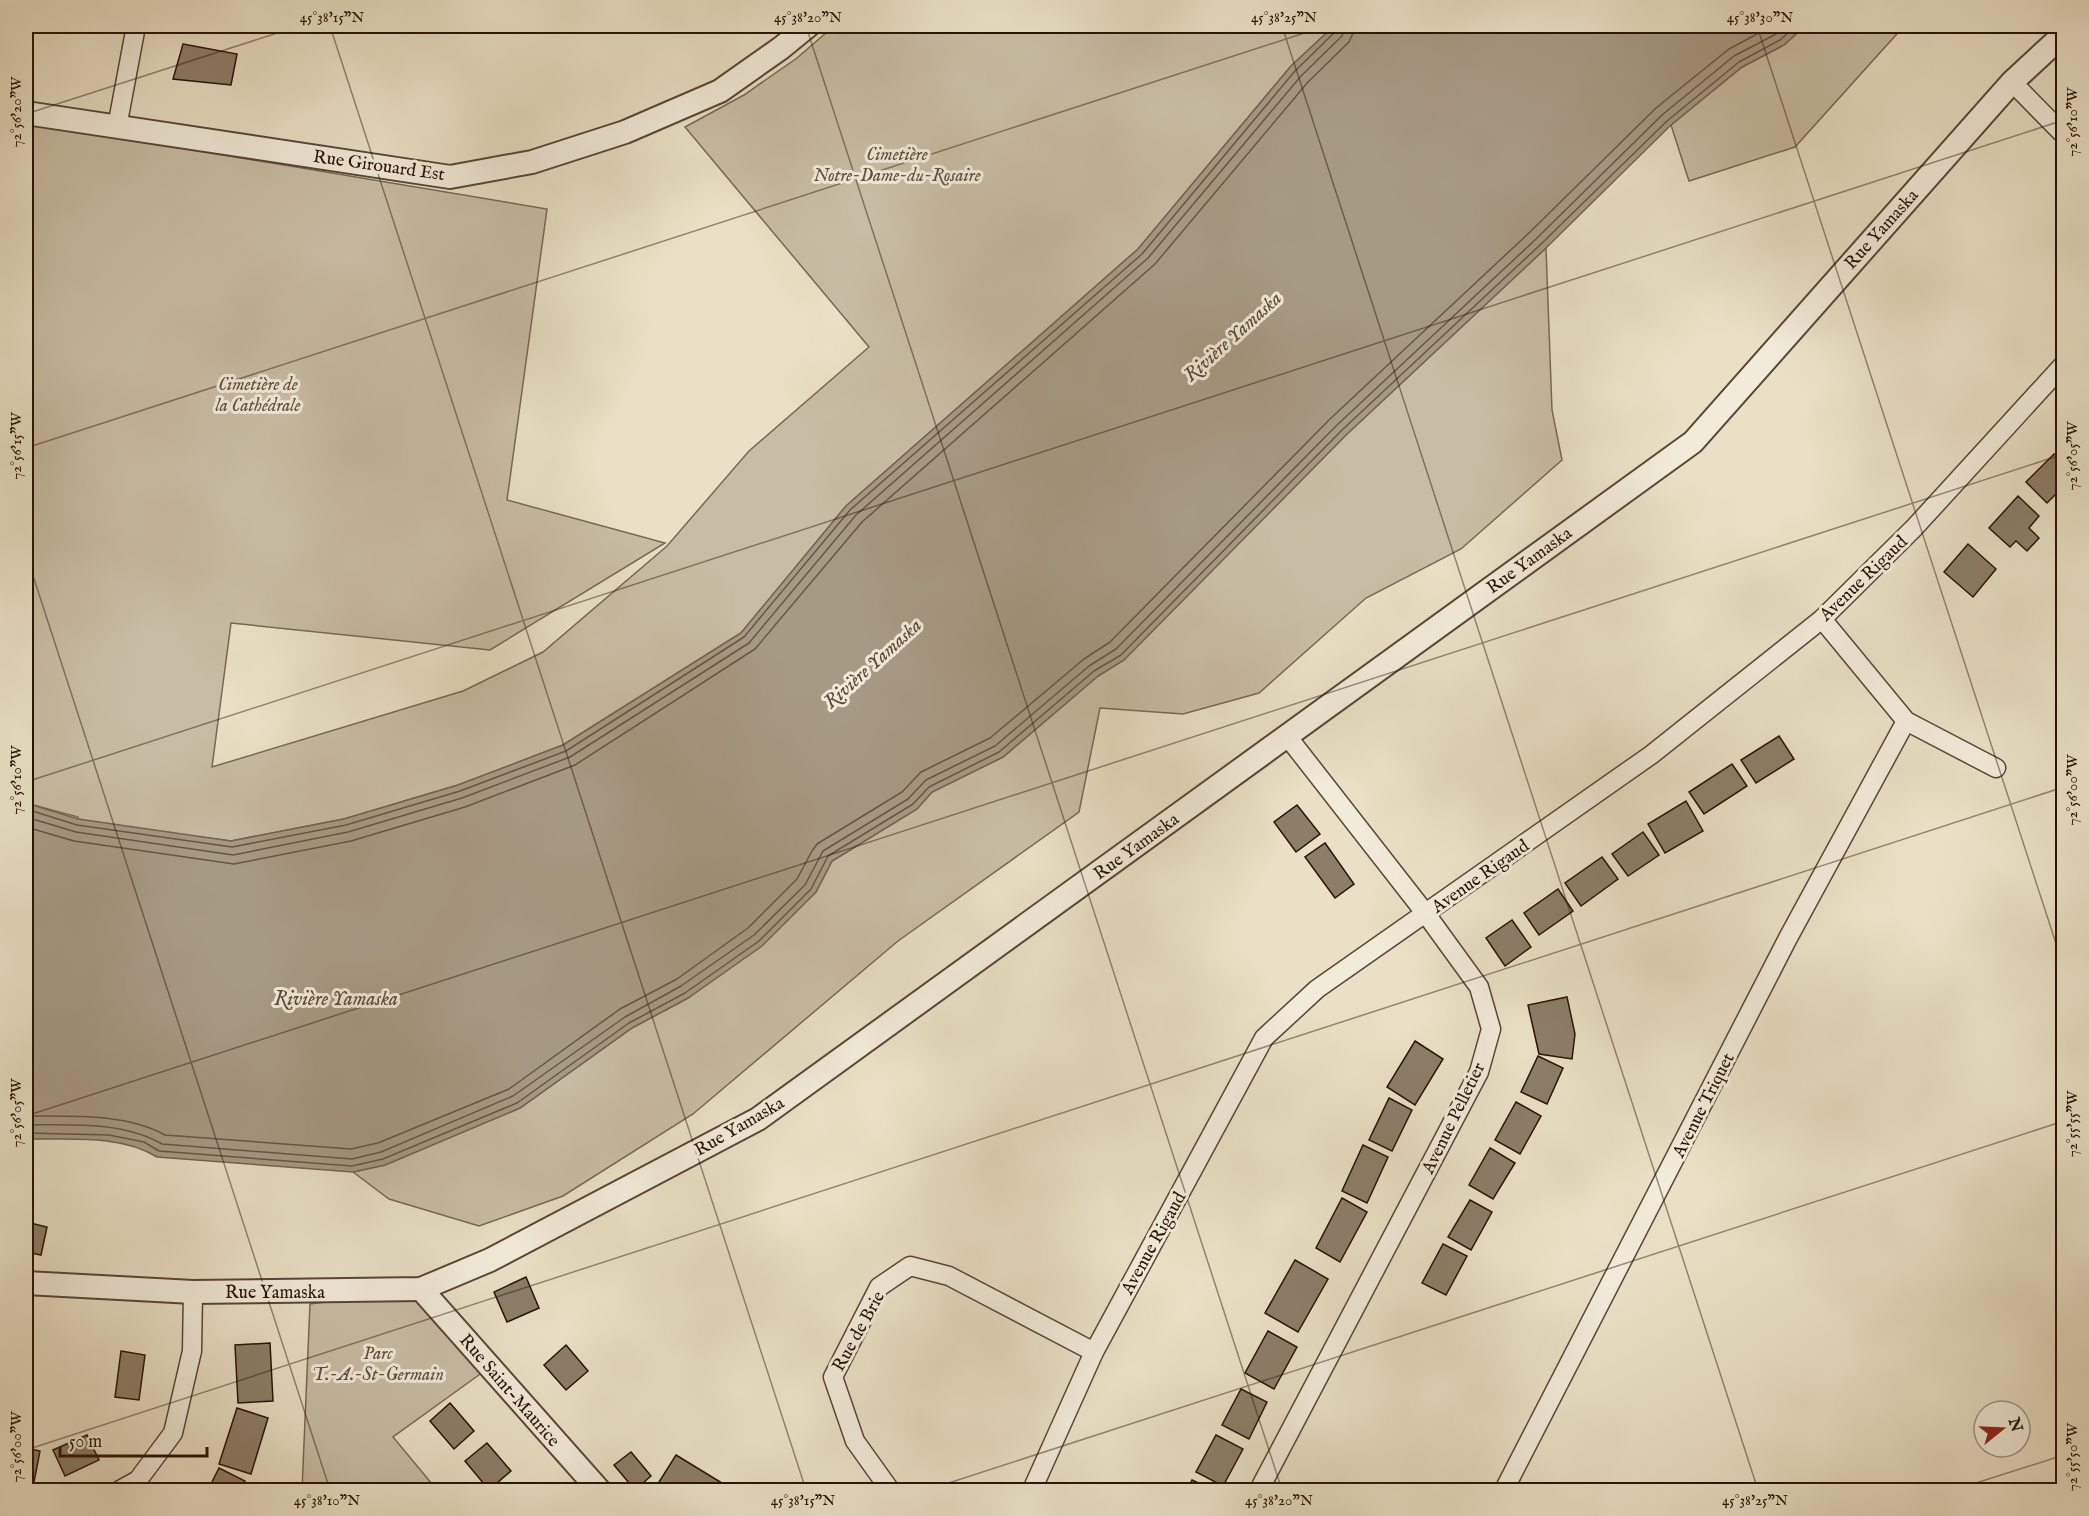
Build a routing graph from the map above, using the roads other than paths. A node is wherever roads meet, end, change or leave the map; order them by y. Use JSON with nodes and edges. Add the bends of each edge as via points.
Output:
{"nodes":[{"id":1,"x":136,"y":26,"type":"edge"},
{"id":2,"x":808,"y":26,"type":"edge"},
{"id":3,"x":2064,"y":34,"type":"edge"},
{"id":4,"x":2012,"y":82,"type":"junction"},
{"id":5,"x":26,"y":113,"type":"edge"},
{"id":6,"x":117,"y":127,"type":"junction"},
{"id":7,"x":2064,"y":135,"type":"edge"},
{"id":8,"x":2064,"y":364,"type":"edge"},
{"id":9,"x":1822,"y":619,"type":"junction"},
{"id":10,"x":1906,"y":721,"type":"junction"},
{"id":11,"x":1287,"y":736,"type":"junction"},
{"id":12,"x":1996,"y":768,"type":"dead end"},
{"id":13,"x":1426,"y":914,"type":"junction"},
{"id":14,"x":26,"y":1282,"type":"edge"},
{"id":15,"x":421,"y":1289,"type":"junction"},
{"id":16,"x":193,"y":1292,"type":"junction"},
{"id":17,"x":1094,"y":1352,"type":"junction"},
{"id":18,"x":120,"y":1491,"type":"edge"},
{"id":19,"x":599,"y":1491,"type":"edge"},
{"id":20,"x":890,"y":1491,"type":"edge"},
{"id":21,"x":1032,"y":1491,"type":"edge"},
{"id":22,"x":1259,"y":1491,"type":"edge"},
{"id":23,"x":1504,"y":1491,"type":"edge"}],
"edges":[{"from":1,"to":6,"type":"street"},
{"from":2,"to":6,"type":"street","name":"Rue Girouard Est","via":[[720,91],[625,132],[532,162],[450,177]]},
{"from":3,"to":4,"type":"street","name":"Rue Yamaska"},
{"from":4,"to":7,"type":"street"},
{"from":4,"to":11,"type":"street","name":"Rue Yamaska","via":[[1693,442]]},
{"from":5,"to":6,"type":"street","name":"Rue Girouard Est"},
{"from":8,"to":9,"type":"street","name":"Avenue Rigaud","via":[[1914,528]]},
{"from":9,"to":10,"type":"street"},
{"from":9,"to":13,"type":"street","name":"Avenue Rigaud","via":[[1651,755]]},
{"from":10,"to":12,"type":"street"},
{"from":10,"to":23,"type":"street","name":"Avenue Triquet","via":[[1788,938]]},
{"from":11,"to":13,"type":"street","name":"Avenue Pelletier"},
{"from":11,"to":15,"type":"street","name":"Rue Yamaska","via":[[758,1119],[490,1260]]},
{"from":13,"to":17,"type":"street","name":"Avenue Rigaud","via":[[1317,989],[1264,1038]]},
{"from":13,"to":22,"type":"street","name":"Avenue Pelletier","via":[[1479,987],[1491,1029],[1479,1072]]},
{"from":14,"to":16,"type":"street","name":"Rue Yamaska"},
{"from":15,"to":16,"type":"street","name":"Rue Yamaska"},
{"from":15,"to":19,"type":"street","name":"Rue Saint-Maurice"},
{"from":16,"to":18,"type":"street","via":[[192,1351],[173,1432],[138,1480]]},
{"from":17,"to":20,"type":"street","name":"Rue de Brie","via":[[950,1276],[910,1266],[879,1287],[833,1377],[855,1441]]},
{"from":17,"to":21,"type":"street","name":"Avenue Rigaud"}]}
